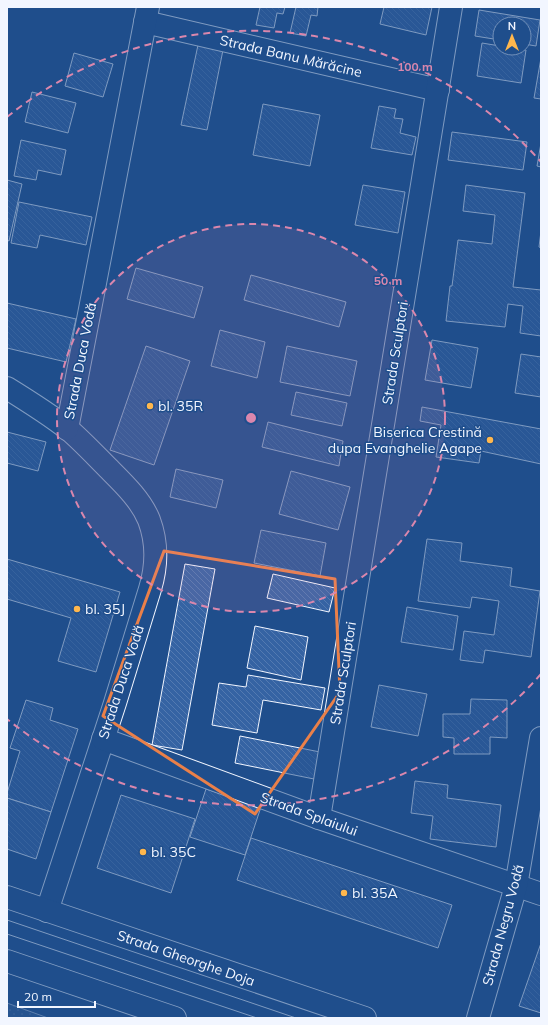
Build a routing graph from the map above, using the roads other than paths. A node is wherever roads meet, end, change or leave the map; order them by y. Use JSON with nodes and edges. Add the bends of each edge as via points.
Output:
{"nodes":[{"id":1,"x":451,"y":7,"type":"edge"},
{"id":2,"x":147,"y":15,"type":"edge"},
{"id":3,"x":438,"y":90,"type":"junction"},
{"id":4,"x":7,"y":388,"type":"edge"},
{"id":5,"x":67,"y":429,"type":"junction"},
{"id":6,"x":541,"y":738,"type":"edge"},
{"id":7,"x":103,"y":739,"type":"junction"},
{"id":8,"x":319,"y":818,"type":"junction"},
{"id":9,"x":516,"y":886,"type":"junction"},
{"id":10,"x":541,"y":894,"type":"edge"},
{"id":11,"x":7,"y":897,"type":"edge"},
{"id":12,"x":47,"y":911,"type":"junction"},
{"id":13,"x":7,"y":961,"type":"edge"},
{"id":14,"x":175,"y":1018,"type":"edge"},
{"id":15,"x":365,"y":1018,"type":"edge"},
{"id":16,"x":478,"y":1018,"type":"edge"}],
"edges":[{"from":1,"to":3,"type":"street","name":"Strada Sculptori"},
{"from":2,"to":3,"type":"street","name":"Strada Banu Mărăcine"},
{"from":2,"to":5,"type":"street","name":"Strada Duca Vodă"},
{"from":3,"to":8,"type":"street","name":"Strada Sculptori"},
{"from":4,"to":5,"type":"street"},
{"from":5,"to":7,"type":"street","name":"Strada Duca Vodă","via":[[122,482],[139,503],[149,520],[157,555],[155,573]]},
{"from":6,"to":9,"type":"street","name":"Strada Negru Vodă"},
{"from":7,"to":8,"type":"street","name":"Strada Splaiului"},
{"from":7,"to":12,"type":"street","name":"Strada Duca Vodă"},
{"from":8,"to":9,"type":"street","name":"Strada Splaiului"},
{"from":9,"to":10,"type":"street","name":"Strada Splaiului"},
{"from":9,"to":16,"type":"street","name":"Strada Negru Vodă"},
{"from":11,"to":12,"type":"street","name":"Strada Gheorghe Doja"},
{"from":12,"to":15,"type":"street","name":"Strada Gheorghe Doja"},
{"from":13,"to":14,"type":"street"}]}
